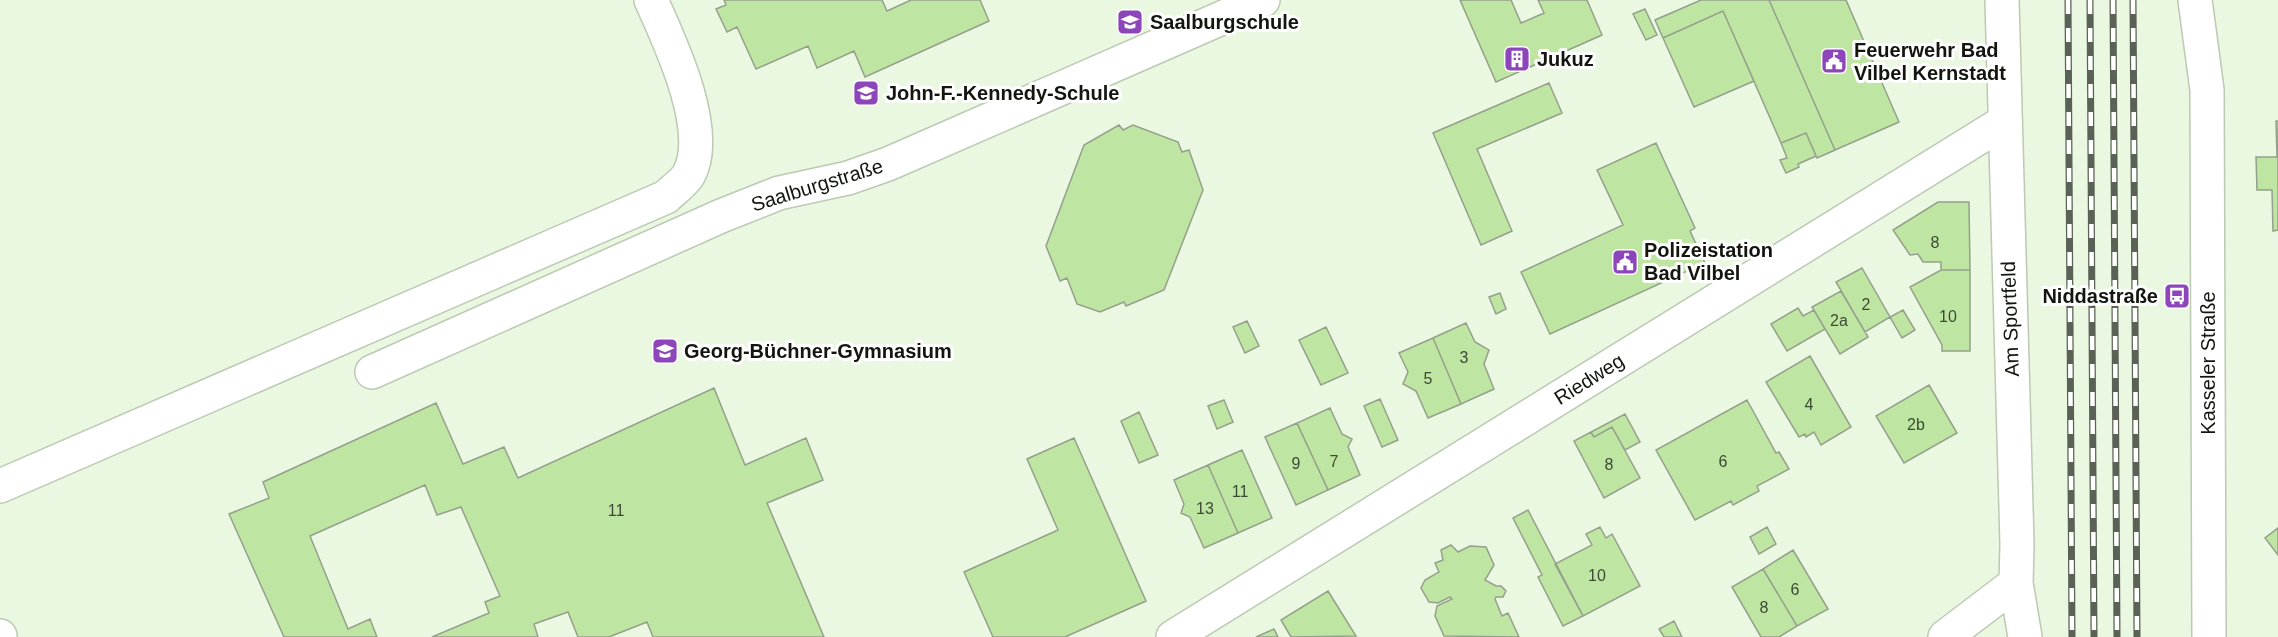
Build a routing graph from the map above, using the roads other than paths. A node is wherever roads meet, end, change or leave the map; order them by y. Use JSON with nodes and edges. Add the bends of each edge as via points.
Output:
{"nodes":[{"id":1,"x":651,"y":0,"type":"edge"},
{"id":2,"x":1263,"y":0,"type":"edge"},
{"id":3,"x":2002,"y":0,"type":"edge"},
{"id":4,"x":2195,"y":0,"type":"edge"},
{"id":5,"x":2214,"y":0,"type":"edge"},
{"id":6,"x":2207,"y":90,"type":"junction"},
{"id":7,"x":2004,"y":122,"type":"junction"},
{"id":8,"x":372,"y":372,"type":"dead end"},
{"id":9,"x":0,"y":486,"type":"edge"},
{"id":10,"x":2016,"y":582,"type":"junction"},
{"id":11,"x":1173,"y":637,"type":"edge"},
{"id":12,"x":1945,"y":637,"type":"edge"},
{"id":13,"x":2025,"y":637,"type":"edge"},
{"id":14,"x":2209,"y":637,"type":"edge"}],
"edges":[{"from":1,"to":9,"type":"street","via":[[693,109],[696,147],[689,175],[666,197]]},
{"from":2,"to":8,"type":"street","name":"Saalburgstraße","via":[[888,164],[848,178],[779,193],[722,216]]},
{"from":3,"to":7,"type":"street","name":"Am Sportfeld"},
{"from":4,"to":6,"type":"street","name":"Kasseler Straße"},
{"from":5,"to":6,"type":"street","name":"Kasseler Straße","via":[[2214,47]]},
{"from":6,"to":14,"type":"street","name":"Kasseler Straße"},
{"from":7,"to":10,"type":"street","name":"Am Sportfeld"},
{"from":7,"to":11,"type":"street","name":"Riedweg"},
{"from":10,"to":12,"type":"street"},
{"from":10,"to":13,"type":"street","name":"Am Sportfeld"}]}
